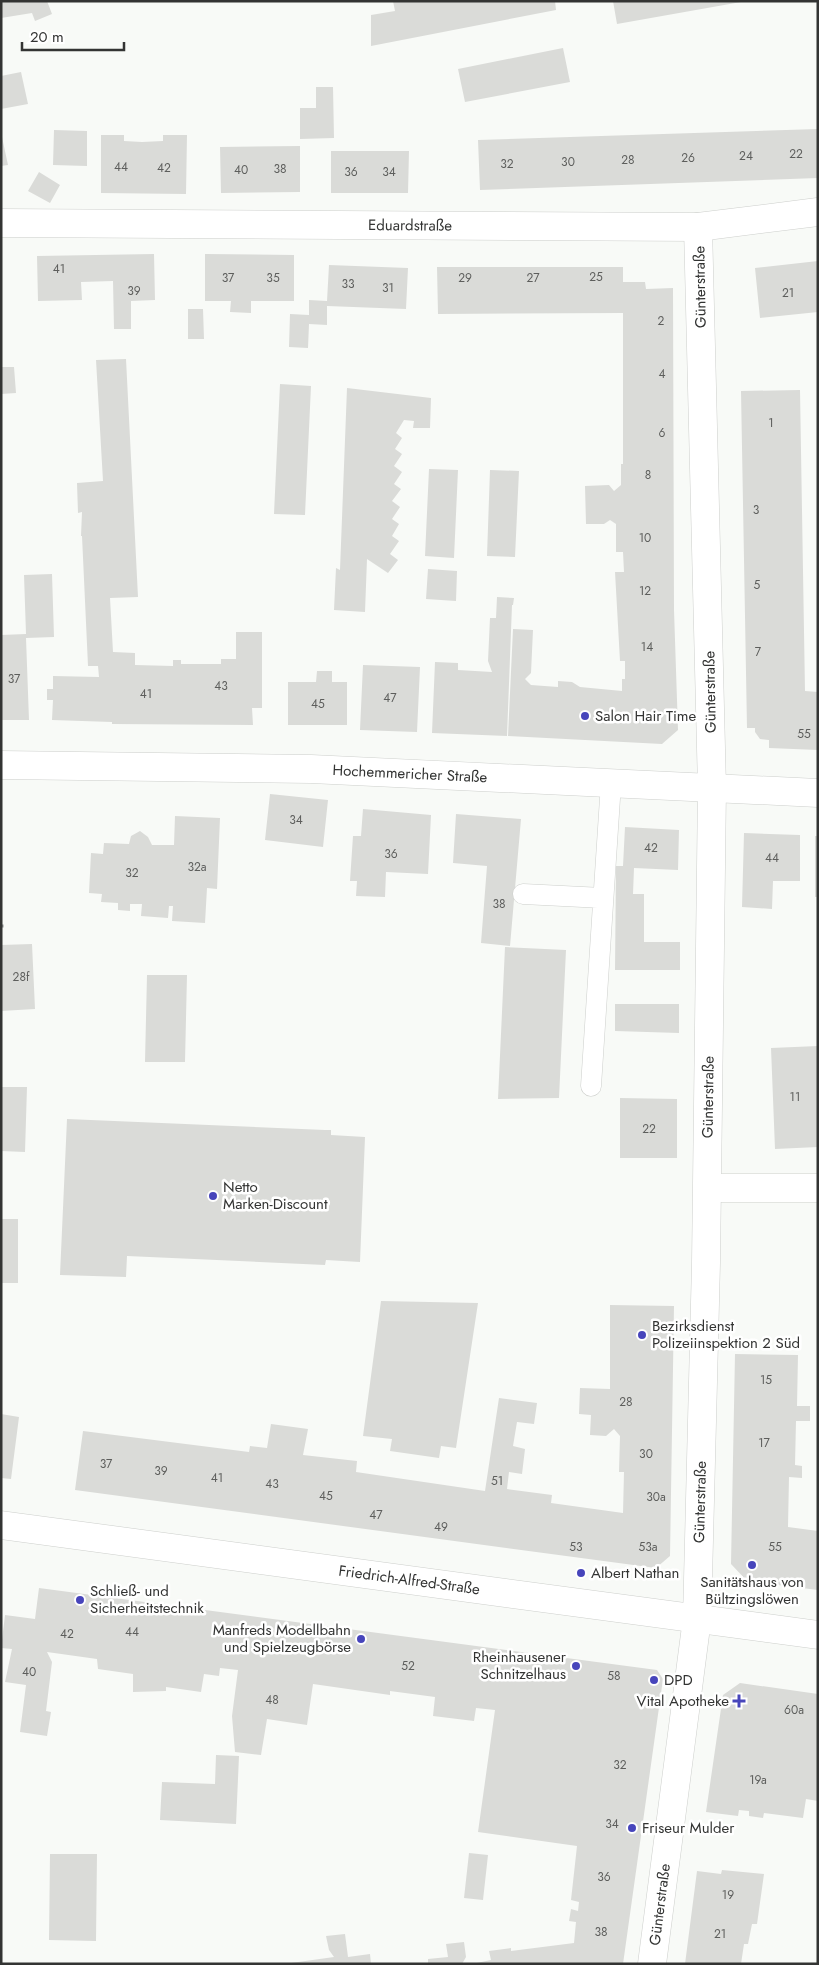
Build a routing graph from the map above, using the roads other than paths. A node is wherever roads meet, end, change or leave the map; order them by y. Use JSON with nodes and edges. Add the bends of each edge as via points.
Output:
{"nodes":[{"id":1,"x":818,"y":212,"type":"edge"},
{"id":2,"x":1,"y":223,"type":"edge"},
{"id":3,"x":698,"y":227,"type":"junction"},
{"id":4,"x":1,"y":765,"type":"edge"},
{"id":5,"x":611,"y":783,"type":"junction"},
{"id":6,"x":712,"y":788,"type":"junction"},
{"id":7,"x":818,"y":793,"type":"edge"},
{"id":8,"x":523,"y":894,"type":"dead end"},
{"id":9,"x":603,"y":898,"type":"junction"},
{"id":10,"x":591,"y":1086,"type":"dead end"},
{"id":11,"x":708,"y":1188,"type":"junction"},
{"id":12,"x":818,"y":1188,"type":"edge"},
{"id":13,"x":1,"y":1526,"type":"edge"},
{"id":14,"x":697,"y":1619,"type":"junction"},
{"id":15,"x":818,"y":1635,"type":"edge"},
{"id":16,"x":652,"y":1964,"type":"edge"}],
"edges":[{"from":1,"to":3,"type":"street","name":"Eduardstraße"},
{"from":2,"to":3,"type":"street","name":"Eduardstraße"},
{"from":3,"to":6,"type":"street","name":"Günterstraße"},
{"from":4,"to":5,"type":"street","name":"Hochemmericher Straße","via":[[311,769]]},
{"from":5,"to":6,"type":"street","name":"Hochemmericher Straße"},
{"from":5,"to":9,"type":"lane"},
{"from":6,"to":7,"type":"street","name":"Hochemmericher Straße"},
{"from":6,"to":11,"type":"street","name":"Günterstraße"},
{"from":8,"to":9,"type":"lane"},
{"from":9,"to":10,"type":"lane"},
{"from":11,"to":12,"type":"street"},
{"from":11,"to":14,"type":"street","name":"Günterstraße"},
{"from":13,"to":14,"type":"street","name":"Friedrich-Alfred-Straße"},
{"from":14,"to":15,"type":"street","name":"Friedrich-Alfred-Straße"},
{"from":14,"to":16,"type":"street","name":"Günterstraße"}]}
